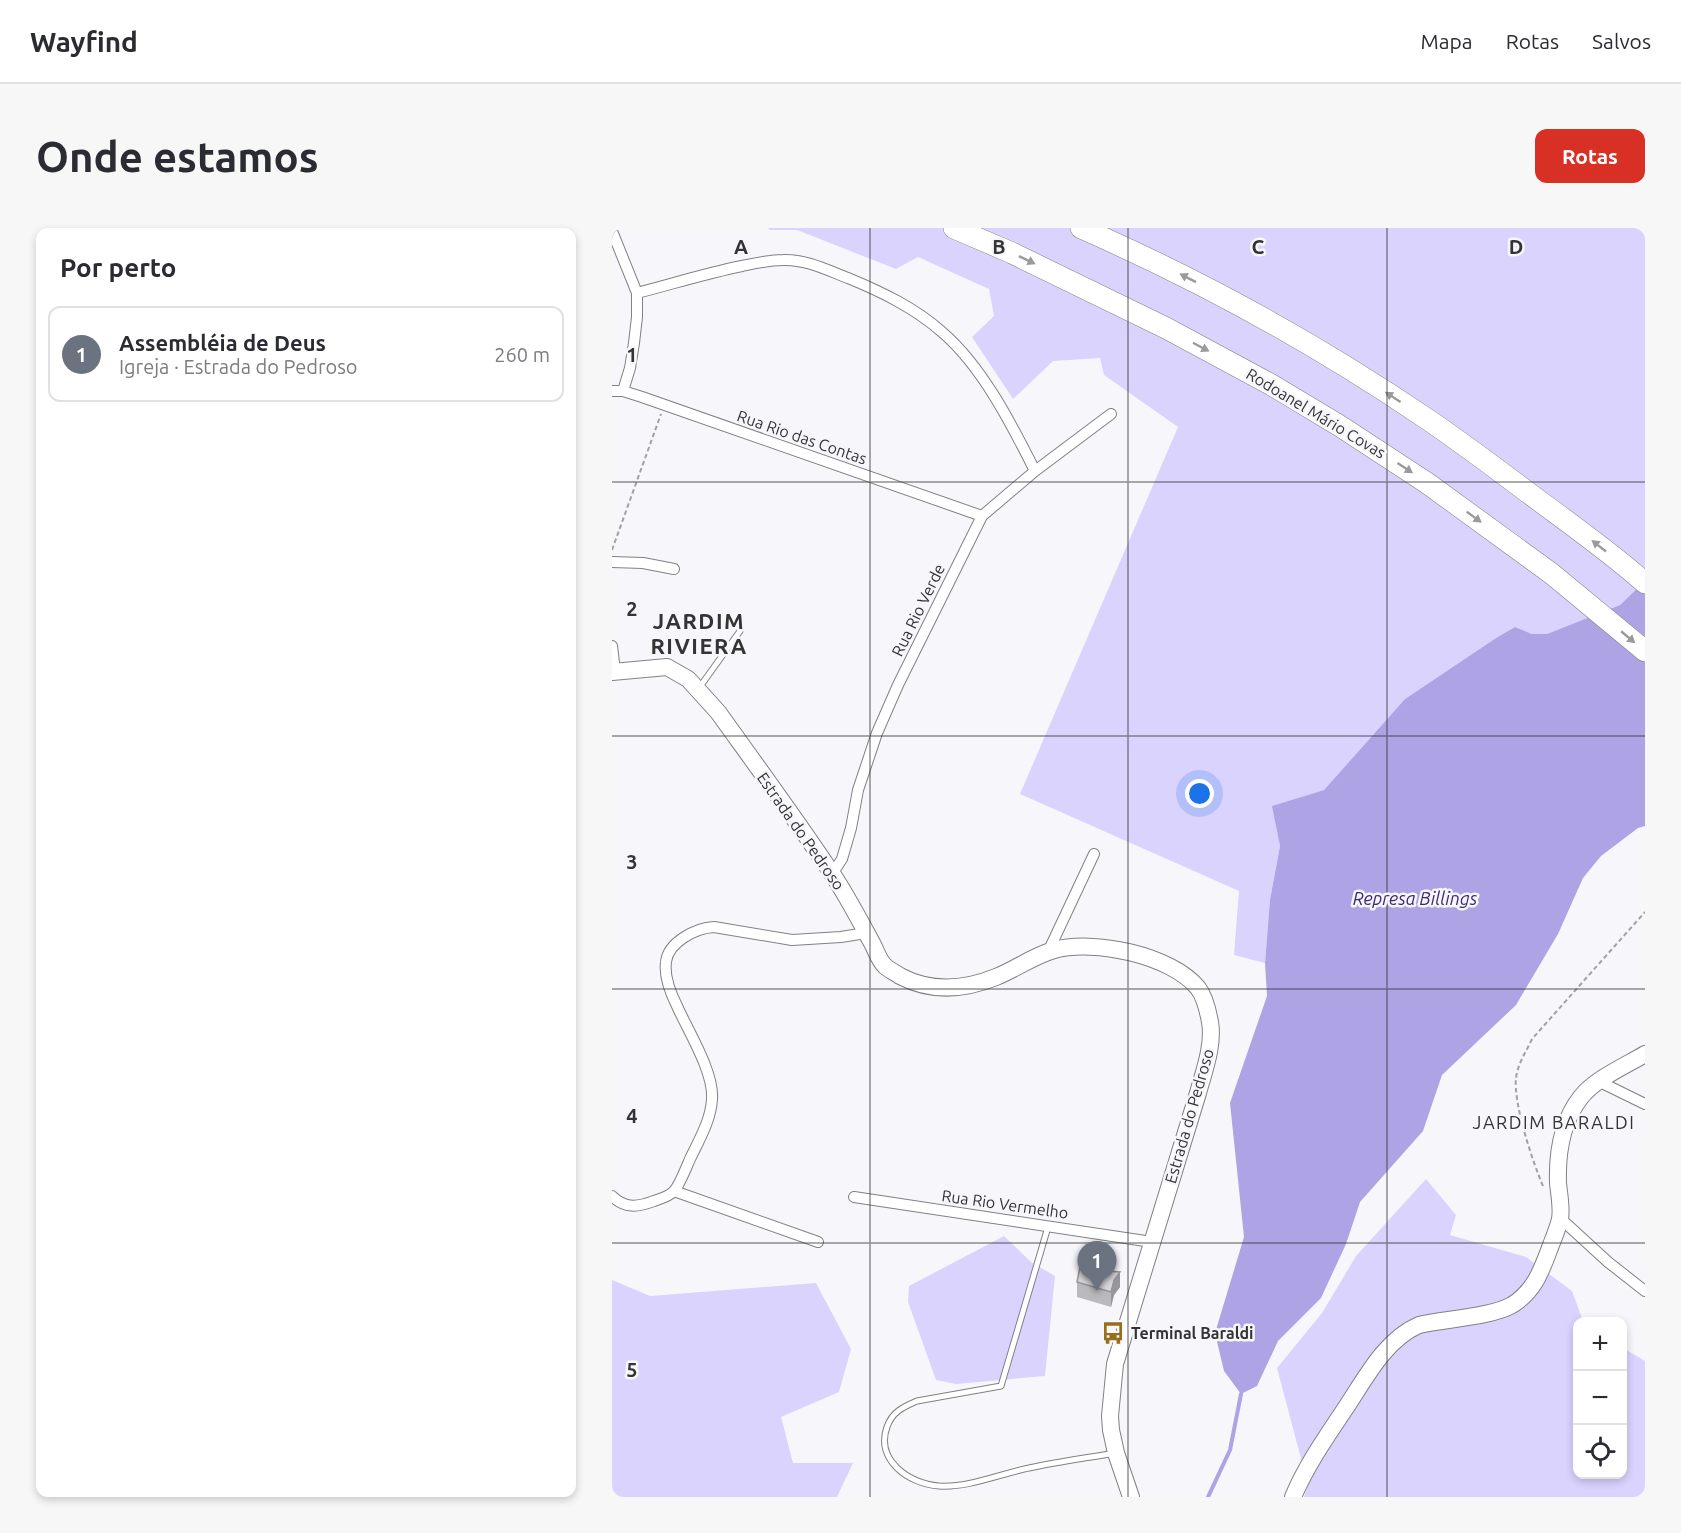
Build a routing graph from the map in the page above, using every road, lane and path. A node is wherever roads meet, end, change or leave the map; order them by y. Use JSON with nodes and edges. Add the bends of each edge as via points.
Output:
{"nodes":[{"id":1,"x":954,"y":228,"type":"edge"},
{"id":2,"x":1081,"y":228,"type":"edge"},
{"id":3,"x":612,"y":231,"type":"edge"},
{"id":4,"x":637,"y":293,"type":"junction"},
{"id":5,"x":617,"y":391,"type":"edge"},
{"id":6,"x":664,"y":405,"type":"junction"},
{"id":7,"x":1111,"y":414,"type":"dead end"},
{"id":8,"x":1035,"y":471,"type":"junction"},
{"id":9,"x":982,"y":516,"type":"junction"},
{"id":10,"x":612,"y":550,"type":"edge"},
{"id":11,"x":612,"y":562,"type":"edge"},
{"id":12,"x":674,"y":569,"type":"dead end"},
{"id":13,"x":1645,"y":583,"type":"edge"},
{"id":14,"x":740,"y":631,"type":"dead end"},
{"id":15,"x":612,"y":646,"type":"edge"},
{"id":16,"x":1645,"y":651,"type":"edge"},
{"id":17,"x":614,"y":671,"type":"edge"},
{"id":18,"x":698,"y":689,"type":"junction"},
{"id":19,"x":1094,"y":854,"type":"dead end"},
{"id":20,"x":832,"y":874,"type":"junction"},
{"id":21,"x":1645,"y":912,"type":"edge"},
{"id":22,"x":866,"y":933,"type":"junction"},
{"id":23,"x":1048,"y":952,"type":"junction"},
{"id":24,"x":1645,"y":1054,"type":"edge"},
{"id":25,"x":1598,"y":1082,"type":"junction"},
{"id":26,"x":1645,"y":1104,"type":"edge"},
{"id":27,"x":674,"y":1191,"type":"junction"},
{"id":28,"x":1547,"y":1193,"type":"dead end"},
{"id":29,"x":612,"y":1196,"type":"edge"},
{"id":30,"x":854,"y":1197,"type":"dead end"},
{"id":31,"x":1560,"y":1218,"type":"junction"},
{"id":32,"x":1048,"y":1225,"type":"junction"},
{"id":33,"x":818,"y":1242,"type":"dead end"},
{"id":34,"x":1152,"y":1242,"type":"junction"},
{"id":35,"x":1645,"y":1291,"type":"edge"},
{"id":36,"x":1116,"y":1453,"type":"junction"},
{"id":37,"x":1131,"y":1497,"type":"edge"},
{"id":38,"x":1293,"y":1497,"type":"edge"}],
"edges":[{"from":1,"to":16,"type":"highway","name":"Rodoanel Mário Covas","one_way":true,"via":[[1166,328],[1340,426],[1427,483],[1552,574]]},
{"from":13,"to":2,"type":"highway","one_way":true,"via":[[1428,419],[1278,326],[1185,276]]},
{"from":3,"to":4,"type":"street"},
{"from":4,"to":5,"type":"street","via":[[630,368]]},
{"from":4,"to":8,"type":"street","via":[[733,268],[785,260],[814,265],[887,295],[916,312],[957,346],[990,389]]},
{"from":5,"to":6,"type":"street","name":"Rua Rio das Contas"},
{"from":6,"to":9,"type":"street","name":"Rua Rio das Contas"},
{"from":6,"to":10,"type":"path"},
{"from":7,"to":8,"type":"street","name":"Rua Rio Verde"},
{"from":8,"to":9,"type":"street","name":"Rua Rio Verde"},
{"from":9,"to":20,"type":"street","name":"Rua Rio Verde","via":[[877,733],[858,790],[842,859]]},
{"from":11,"to":12,"type":"street"},
{"from":14,"to":18,"type":"lane"},
{"from":15,"to":17,"type":"street"},
{"from":17,"to":18,"type":"main road","name":"Estrada do Pedroso","via":[[667,667]]},
{"from":18,"to":20,"type":"main road","name":"Estrada do Pedroso"},
{"from":19,"to":23,"type":"street"},
{"from":20,"to":22,"type":"main road","name":"Estrada do Pedroso"},
{"from":21,"to":28,"type":"path","via":[[1533,1039],[1520,1061],[1516,1094],[1535,1166]]},
{"from":22,"to":23,"type":"main road","name":"Estrada do Pedroso","via":[[884,966],[914,983],[938,989],[988,980]]},
{"from":22,"to":27,"type":"street","via":[[792,940],[714,927],[688,935],[668,954],[667,977],[673,999],[708,1073],[712,1097],[704,1131]]},
{"from":23,"to":34,"type":"main road","name":"Estrada do Pedroso","via":[[1073,947],[1099,948],[1146,956],[1184,976],[1198,988],[1206,1004],[1211,1023],[1209,1048]]},
{"from":24,"to":25,"type":"main road"},
{"from":25,"to":26,"type":"street"},
{"from":25,"to":31,"type":"main road","via":[[1579,1099],[1564,1128],[1558,1165]]},
{"from":27,"to":29,"type":"street","via":[[639,1206],[630,1206]]},
{"from":27,"to":33,"type":"street"},
{"from":30,"to":32,"type":"street","name":"Rua Rio Vermelho"},
{"from":31,"to":35,"type":"street"},
{"from":31,"to":38,"type":"main road","via":[[1540,1275],[1518,1301],[1492,1312],[1419,1325],[1400,1337],[1372,1368],[1314,1454]]},
{"from":32,"to":34,"type":"street","name":"Rua Rio Vermelho"},
{"from":32,"to":36,"type":"lane","via":[[1001,1386],[905,1406],[896,1411],[888,1424],[885,1446],[895,1468],[911,1479],[936,1486]]},
{"from":34,"to":36,"type":"main road","name":"Estrada do Pedroso","via":[[1115,1364],[1110,1416]]},
{"from":36,"to":37,"type":"main road","name":"Estrada do Pedroso"}]}
